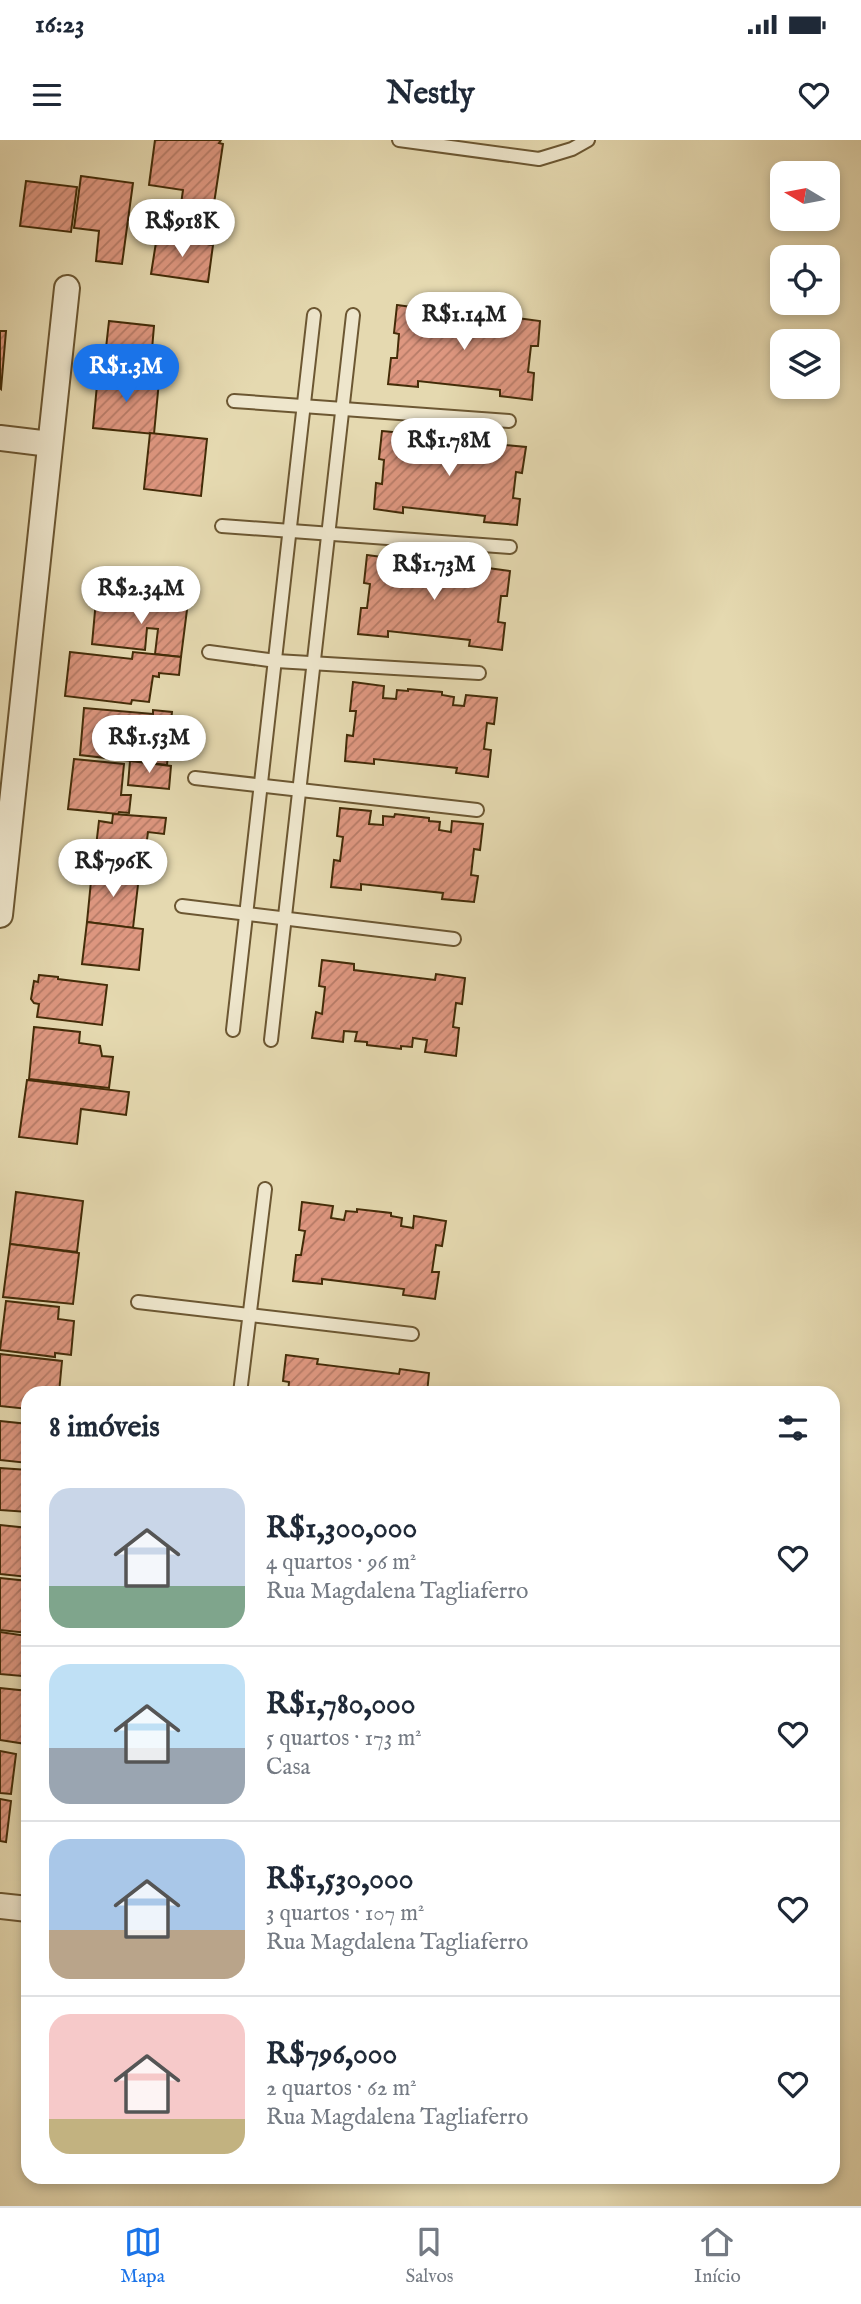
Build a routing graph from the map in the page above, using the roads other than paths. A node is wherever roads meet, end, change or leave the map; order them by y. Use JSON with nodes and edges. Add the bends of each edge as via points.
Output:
{"nodes":[{"id":1,"x":399,"y":140,"type":"edge"},
{"id":2,"x":588,"y":140,"type":"edge"},
{"id":3,"x":67,"y":288,"type":"dead end"},
{"id":4,"x":314,"y":314,"type":"dead end"},
{"id":5,"x":353,"y":315,"type":"dead end"},
{"id":6,"x":234,"y":401,"type":"dead end"},
{"id":7,"x":304,"y":405,"type":"junction"},
{"id":8,"x":342,"y":408,"type":"junction"},
{"id":9,"x":509,"y":421,"type":"dead end"},
{"id":10,"x":0,"y":438,"type":"edge"},
{"id":11,"x":50,"y":444,"type":"junction"},
{"id":12,"x":222,"y":526,"type":"dead end"},
{"id":13,"x":290,"y":531,"type":"junction"},
{"id":14,"x":328,"y":534,"type":"junction"},
{"id":15,"x":510,"y":547,"type":"dead end"},
{"id":16,"x":209,"y":652,"type":"dead end"},
{"id":17,"x":276,"y":661,"type":"junction"},
{"id":18,"x":314,"y":663,"type":"junction"},
{"id":19,"x":479,"y":673,"type":"dead end"},
{"id":20,"x":195,"y":778,"type":"dead end"},
{"id":21,"x":261,"y":786,"type":"junction"},
{"id":22,"x":299,"y":789,"type":"junction"},
{"id":23,"x":477,"y":810,"type":"dead end"},
{"id":24,"x":182,"y":906,"type":"dead end"},
{"id":25,"x":247,"y":914,"type":"junction"},
{"id":26,"x":0,"y":915,"type":"edge"},
{"id":27,"x":285,"y":919,"type":"junction"},
{"id":28,"x":454,"y":939,"type":"dead end"},
{"id":29,"x":233,"y":1030,"type":"dead end"},
{"id":30,"x":271,"y":1040,"type":"dead end"},
{"id":31,"x":265,"y":1189,"type":"dead end"},
{"id":32,"x":138,"y":1302,"type":"dead end"},
{"id":33,"x":250,"y":1314,"type":"junction"},
{"id":34,"x":412,"y":1334,"type":"dead end"},
{"id":35,"x":241,"y":1386,"type":"edge"},
{"id":36,"x":0,"y":1906,"type":"edge"},
{"id":37,"x":21,"y":1908,"type":"edge"}],
"edges":[{"from":1,"to":2,"type":"lane","via":[[539,159]]},
{"from":3,"to":11,"type":"street"},
{"from":4,"to":7,"type":"lane"},
{"from":5,"to":8,"type":"lane"},
{"from":6,"to":7,"type":"lane"},
{"from":7,"to":8,"type":"lane"},
{"from":7,"to":13,"type":"lane"},
{"from":8,"to":9,"type":"lane"},
{"from":8,"to":14,"type":"lane"},
{"from":10,"to":11,"type":"street"},
{"from":11,"to":26,"type":"street"},
{"from":12,"to":13,"type":"lane"},
{"from":13,"to":14,"type":"lane"},
{"from":13,"to":17,"type":"lane"},
{"from":14,"to":15,"type":"lane"},
{"from":14,"to":18,"type":"lane"},
{"from":16,"to":17,"type":"lane"},
{"from":17,"to":18,"type":"lane"},
{"from":17,"to":21,"type":"lane"},
{"from":18,"to":19,"type":"lane"},
{"from":18,"to":22,"type":"lane"},
{"from":20,"to":21,"type":"lane"},
{"from":21,"to":22,"type":"lane"},
{"from":21,"to":25,"type":"lane"},
{"from":22,"to":23,"type":"lane"},
{"from":22,"to":27,"type":"lane"},
{"from":24,"to":25,"type":"lane"},
{"from":25,"to":27,"type":"lane"},
{"from":25,"to":29,"type":"lane"},
{"from":27,"to":28,"type":"lane"},
{"from":27,"to":30,"type":"lane"},
{"from":31,"to":33,"type":"lane"},
{"from":32,"to":33,"type":"lane"},
{"from":33,"to":34,"type":"lane"},
{"from":33,"to":35,"type":"lane"},
{"from":36,"to":37,"type":"street"}]}
